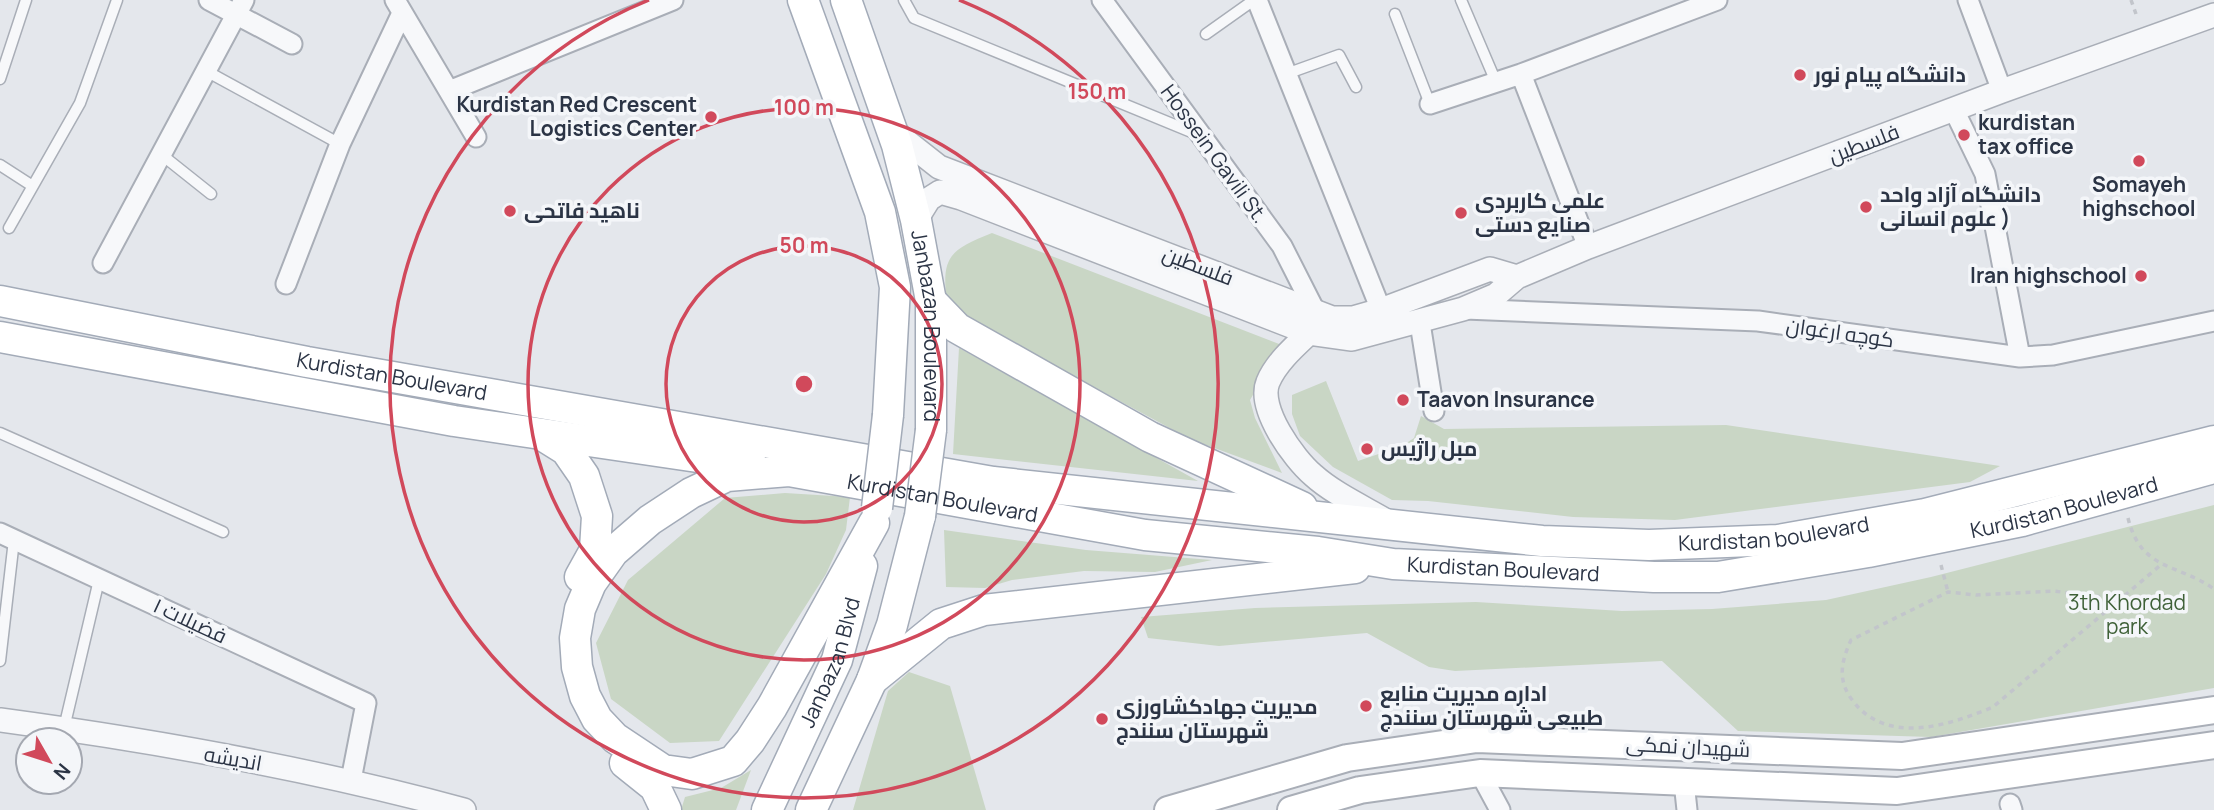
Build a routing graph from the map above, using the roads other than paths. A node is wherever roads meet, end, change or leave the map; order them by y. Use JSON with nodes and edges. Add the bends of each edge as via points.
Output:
{"nodes":[{"id":1,"x":26,"y":0,"type":"edge"},
{"id":2,"x":117,"y":0,"type":"edge"},
{"id":3,"x":209,"y":0,"type":"edge"},
{"id":4,"x":673,"y":0,"type":"edge"},
{"id":5,"x":803,"y":0,"type":"edge"},
{"id":6,"x":846,"y":0,"type":"edge"},
{"id":7,"x":904,"y":0,"type":"edge"},
{"id":8,"x":1103,"y":0,"type":"edge"},
{"id":9,"x":1255,"y":0,"type":"edge"},
{"id":10,"x":1461,"y":0,"type":"edge"},
{"id":11,"x":1717,"y":0,"type":"edge"},
{"id":12,"x":1968,"y":0,"type":"edge"},
{"id":13,"x":398,"y":7,"type":"edge"},
{"id":14,"x":241,"y":8,"type":"edge"},
{"id":15,"x":1395,"y":14,"type":"dead end"},
{"id":16,"x":2214,"y":15,"type":"edge"},
{"id":17,"x":1206,"y":34,"type":"dead end"},
{"id":18,"x":292,"y":44,"type":"dead end"},
{"id":19,"x":208,"y":72,"type":"junction"},
{"id":20,"x":1286,"y":74,"type":"junction"},
{"id":21,"x":1521,"y":74,"type":"junction"},
{"id":22,"x":0,"y":79,"type":"edge"},
{"id":23,"x":1496,"y":82,"type":"junction"},
{"id":24,"x":1356,"y":87,"type":"dead end"},
{"id":25,"x":449,"y":91,"type":"junction"},
{"id":26,"x":2002,"y":91,"type":"junction"},
{"id":27,"x":1430,"y":104,"type":"joint"},
{"id":28,"x":1954,"y":110,"type":"junction"},
{"id":29,"x":891,"y":130,"type":"junction"},
{"id":30,"x":1201,"y":136,"type":"junction"},
{"id":31,"x":476,"y":137,"type":"dead end"},
{"id":32,"x":340,"y":144,"type":"junction"},
{"id":33,"x":162,"y":155,"type":"junction"},
{"id":34,"x":0,"y":165,"type":"edge"},
{"id":35,"x":31,"y":185,"type":"junction"},
{"id":36,"x":211,"y":194,"type":"dead end"},
{"id":37,"x":916,"y":220,"type":"junction"},
{"id":38,"x":9,"y":228,"type":"dead end"},
{"id":39,"x":1588,"y":247,"type":"junction"},
{"id":40,"x":103,"y":263,"type":"dead end"},
{"id":41,"x":1517,"y":277,"type":"junction"},
{"id":42,"x":286,"y":284,"type":"dead end"},
{"id":43,"x":0,"y":301,"type":"edge"},
{"id":44,"x":931,"y":301,"type":"junction"},
{"id":45,"x":1463,"y":309,"type":"junction"},
{"id":46,"x":1381,"y":310,"type":"junction"},
{"id":47,"x":2214,"y":321,"type":"edge"},
{"id":48,"x":1312,"y":323,"type":"junction"},
{"id":49,"x":1420,"y":323,"type":"junction"},
{"id":50,"x":0,"y":337,"type":"edge"},
{"id":51,"x":2020,"y":357,"type":"junction"},
{"id":52,"x":459,"y":388,"type":"junction"},
{"id":53,"x":1434,"y":411,"type":"dead end"},
{"id":54,"x":454,"y":421,"type":"junction"},
{"id":55,"x":0,"y":433,"type":"edge"},
{"id":56,"x":538,"y":433,"type":"junction"},
{"id":57,"x":2214,"y":441,"type":"edge"},
{"id":58,"x":2214,"y":468,"type":"edge"},
{"id":59,"x":789,"y":471,"type":"junction"},
{"id":60,"x":1313,"y":476,"type":"junction"},
{"id":61,"x":875,"y":515,"type":"junction"},
{"id":62,"x":1324,"y":517,"type":"junction"},
{"id":63,"x":1396,"y":527,"type":"junction"},
{"id":64,"x":223,"y":532,"type":"dead end"},
{"id":65,"x":5,"y":538,"type":"edge"},
{"id":66,"x":1393,"y":564,"type":"junction"},
{"id":67,"x":99,"y":580,"type":"junction"},
{"id":68,"x":0,"y":661,"type":"edge"},
{"id":69,"x":872,"y":680,"type":"junction"},
{"id":70,"x":2214,"y":710,"type":"edge"},
{"id":71,"x":0,"y":720,"type":"edge"},
{"id":72,"x":48,"y":726,"type":"edge"},
{"id":73,"x":64,"y":726,"type":"edge"},
{"id":74,"x":84,"y":732,"type":"edge"},
{"id":75,"x":2214,"y":745,"type":"edge"},
{"id":76,"x":1480,"y":773,"type":"junction"},
{"id":77,"x":351,"y":780,"type":"junction"},
{"id":78,"x":1684,"y":782,"type":"junction"},
{"id":79,"x":813,"y":808,"type":"edge"},
{"id":80,"x":464,"y":810,"type":"edge"},
{"id":81,"x":666,"y":810,"type":"edge"},
{"id":82,"x":767,"y":810,"type":"edge"},
{"id":83,"x":1168,"y":810,"type":"edge"},
{"id":84,"x":1291,"y":810,"type":"edge"},
{"id":85,"x":1500,"y":810,"type":"edge"},
{"id":86,"x":1687,"y":810,"type":"edge"}],
"edges":[{"from":1,"to":22,"type":"lane"},
{"from":2,"to":35,"type":"lane","via":[[80,103]]},
{"from":3,"to":14,"type":"street"},
{"from":4,"to":25,"type":"street"},
{"from":5,"to":61,"type":"main road","name":"Janbazan Boulevard","bridge":true,"via":[[880,212],[895,287],[888,415]]},
{"from":6,"to":29,"type":"main road","name":"Janbazan Boulevard"},
{"from":7,"to":30,"type":"lane","via":[[914,18]]},
{"from":8,"to":30,"type":"street","name":"Hossein Gavili St."},
{"from":9,"to":17,"type":"lane"},
{"from":9,"to":20,"type":"street"},
{"from":10,"to":23,"type":"lane"},
{"from":11,"to":21,"type":"street"},
{"from":12,"to":26,"type":"street"},
{"from":13,"to":25,"type":"street"},
{"from":13,"to":32,"type":"street"},
{"from":14,"to":18,"type":"street"},
{"from":14,"to":19,"type":"street"},
{"from":15,"to":27,"type":"lane"},
{"from":16,"to":26,"type":"street","name":"فلسطین"},
{"from":19,"to":32,"type":"lane"},
{"from":19,"to":33,"type":"street"},
{"from":20,"to":24,"type":"lane","via":[[1339,55]]},
{"from":20,"to":46,"type":"street"},
{"from":21,"to":23,"type":"street"},
{"from":21,"to":39,"type":"street"},
{"from":23,"to":27,"type":"street"},
{"from":25,"to":31,"type":"street"},
{"from":26,"to":28,"type":"street","name":"فلسطین"},
{"from":28,"to":39,"type":"street","name":"فلسطین"},
{"from":28,"to":51,"type":"street","via":[[1985,174]]},
{"from":29,"to":37,"type":"main road","name":"Janbazan Boulevard"},
{"from":29,"to":48,"type":"street","name":"فلسطین","via":[[939,167]]},
{"from":30,"to":48,"type":"street","name":"Hossein Gavili St.","via":[[1282,246]]},
{"from":32,"to":42,"type":"street"},
{"from":33,"to":36,"type":"lane"},
{"from":33,"to":40,"type":"street"},
{"from":34,"to":35,"type":"lane"},
{"from":35,"to":38,"type":"lane"},
{"from":37,"to":44,"type":"main road","name":"Janbazan Boulevard"},
{"from":37,"to":48,"type":"street","name":"فلسطین","via":[[929,199],[940,192]]},
{"from":39,"to":41,"type":"street","name":"فلسطین"},
{"from":41,"to":45,"type":"street","name":"فلسطین","via":[[1496,295]]},
{"from":41,"to":46,"type":"street","name":"فلسطین","via":[[1490,269]]},
{"from":43,"to":52,"type":"main road","name":"Kurdistan Boulevard"},
{"from":44,"to":62,"type":"main road","via":[[957,328],[1150,438]]},
{"from":44,"to":69,"type":"main road","name":"Janbazan Boulevard","bridge":true,"via":[[931,430],[920,516],[892,625]]},
{"from":45,"to":49,"type":"street","name":"فلسطین"},
{"from":45,"to":51,"type":"street","name":"کوچه ارغوان","via":[[1758,321]]},
{"from":46,"to":48,"type":"street","name":"فلسطین"},
{"from":47,"to":51,"type":"street","name":"کوچه ارغوان","via":[[2053,355]]},
{"from":48,"to":49,"type":"street","name":"فلسطین","via":[[1353,340]]},
{"from":48,"to":60,"type":"street","via":[[1267,384],[1269,410],[1286,444]]},
{"from":49,"to":53,"type":"street"},
{"from":50,"to":54,"type":"main road","name":"Kurdistan Boulevard"},
{"from":52,"to":54,"type":"main road"},
{"from":52,"to":62,"type":"main road","name":"Kurdistan Boulevard","via":[[993,482]]},
{"from":54,"to":56,"type":"main road","name":"Kurdistan Boulevard"},
{"from":55,"to":64,"type":"lane"},
{"from":56,"to":59,"type":"main road","name":"Kurdistan Boulevard"},
{"from":56,"to":81,"type":"main road","via":[[566,450],[584,476],[597,516],[595,550],[567,607],[561,640],[564,675],[589,728],[655,787]]},
{"from":57,"to":63,"type":"main road","name":"Kurdistan boulevard","via":[[1925,514],[1778,540],[1649,545],[1542,541]]},
{"from":58,"to":66,"type":"main road","name":"Kurdistan Boulevard","via":[[2022,521],[1718,577]]},
{"from":59,"to":61,"type":"main road","name":"Kurdistan Boulevard","via":[[727,476],[650,520],[613,552],[591,583],[580,609],[575,638],[585,696],[597,719],[615,738],[663,770],[692,774],[733,761],[750,741]]},
{"from":59,"to":66,"type":"main road","name":"Kurdistan Boulevard","via":[[1145,535]]},
{"from":60,"to":62,"type":"street"},
{"from":60,"to":63,"type":"street"},
{"from":61,"to":82,"type":"main road","name":"Janbazan Blvd","via":[[837,660]]},
{"from":62,"to":63,"type":"main road","name":"Kurdistan boulevard"},
{"from":65,"to":67,"type":"street","name":"فضیلات ۱"},
{"from":65,"to":68,"type":"lane"},
{"from":66,"to":69,"type":"main road","via":[[984,610],[941,624]]},
{"from":67,"to":73,"type":"lane"},
{"from":67,"to":77,"type":"street","name":"فضیلات ۱","via":[[366,703]]},
{"from":69,"to":79,"type":"main road","name":"Janbazan Boulevard"},
{"from":70,"to":83,"type":"main road","name":"شهیدان نمکی","via":[[1902,756],[1477,739],[1347,758]]},
{"from":71,"to":72,"type":"street","name":"اندیشه"},
{"from":74,"to":77,"type":"street","name":"اندیشه"},
{"from":75,"to":78,"type":"main road","name":"شهیدان نمکی","via":[[1897,791]]},
{"from":76,"to":78,"type":"main road","name":"شهیدان نمکی"},
{"from":76,"to":84,"type":"main road","name":"شهیدان نمکی","via":[[1360,790]]},
{"from":76,"to":85,"type":"street"},
{"from":77,"to":80,"type":"street","name":"اندیشه"},
{"from":78,"to":86,"type":"street"}]}
